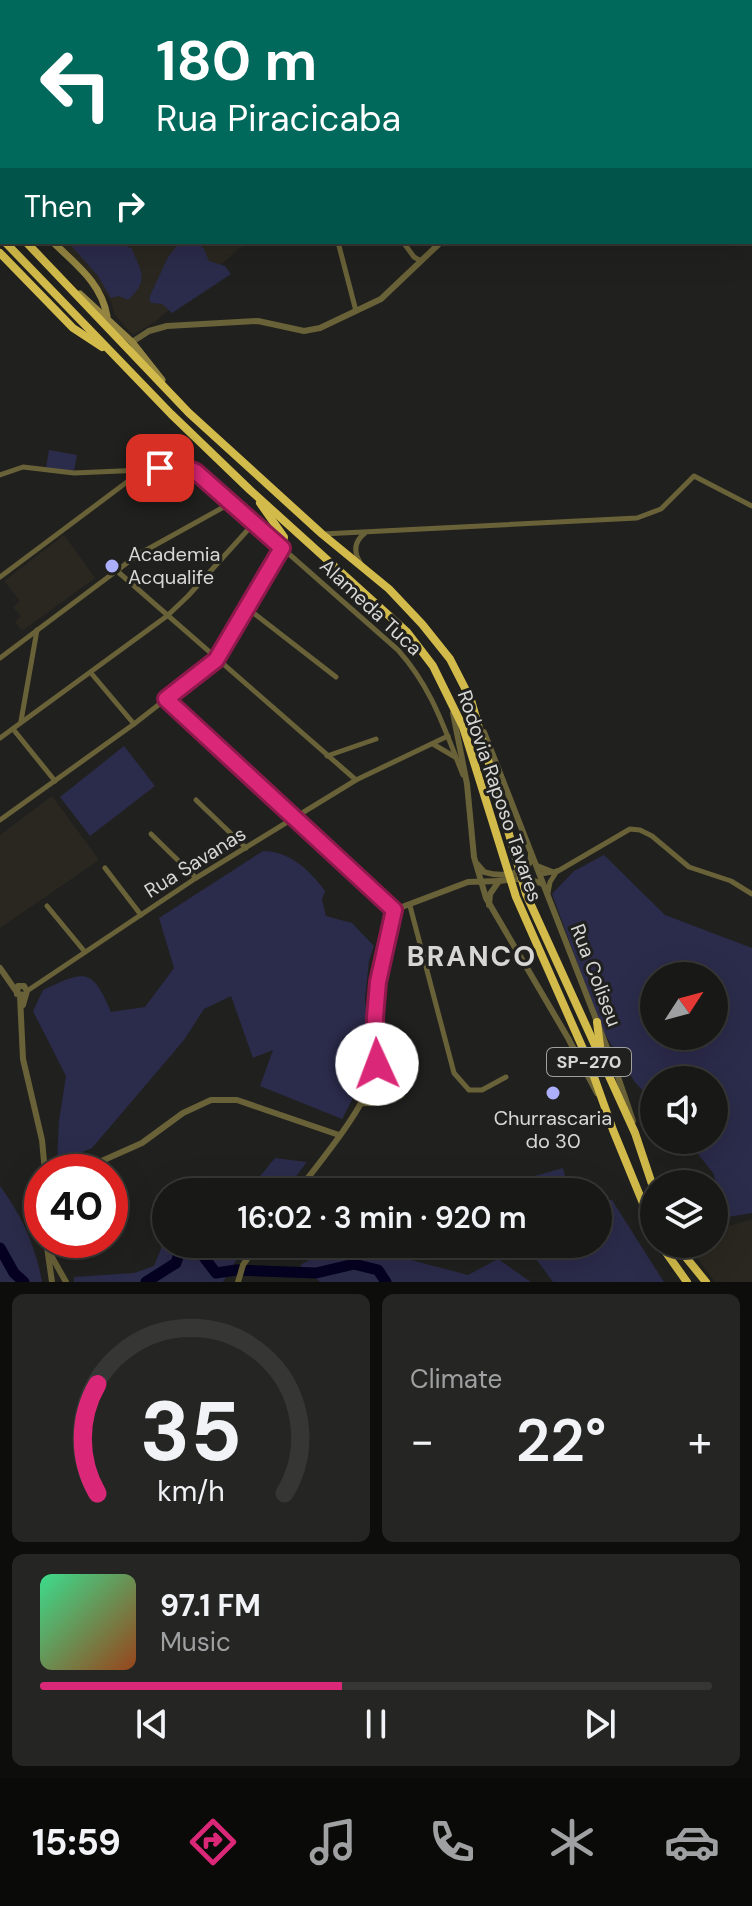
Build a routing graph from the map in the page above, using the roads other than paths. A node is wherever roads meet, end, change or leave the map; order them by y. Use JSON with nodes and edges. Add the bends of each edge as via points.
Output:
{"nodes":[{"id":1,"x":7,"y":244,"type":"edge"},
{"id":2,"x":28,"y":244,"type":"edge"},
{"id":3,"x":55,"y":244,"type":"edge"},
{"id":4,"x":339,"y":244,"type":"edge"},
{"id":5,"x":404,"y":244,"type":"edge"},
{"id":6,"x":439,"y":244,"type":"edge"},
{"id":7,"x":0,"y":253,"type":"edge"},
{"id":8,"x":421,"y":262,"type":"junction"},
{"id":9,"x":50,"y":267,"type":"junction"},
{"id":10,"x":356,"y":311,"type":"junction"},
{"id":11,"x":108,"y":318,"type":"junction"},
{"id":12,"x":132,"y":342,"type":"junction"},
{"id":13,"x":109,"y":351,"type":"junction"},
{"id":14,"x":189,"y":413,"type":"junction"},
{"id":15,"x":143,"y":470,"type":"junction"},
{"id":16,"x":0,"y":475,"type":"edge"},
{"id":17,"x":250,"y":490,"type":"junction"},
{"id":18,"x":232,"y":503,"type":"junction"},
{"id":19,"x":752,"y":506,"type":"edge"},
{"id":20,"x":254,"y":523,"type":"junction"},
{"id":21,"x":366,"y":532,"type":"junction"},
{"id":22,"x":322,"y":534,"type":"junction"},
{"id":23,"x":282,"y":548,"type":"junction"},
{"id":24,"x":117,"y":571,"type":"junction"},
{"id":25,"x":367,"y":572,"type":"junction"},
{"id":26,"x":0,"y":577,"type":"edge"},
{"id":27,"x":247,"y":608,"type":"junction"},
{"id":28,"x":167,"y":616,"type":"junction"},
{"id":29,"x":37,"y":630,"type":"junction"},
{"id":30,"x":0,"y":658,"type":"edge"},
{"id":31,"x":216,"y":660,"type":"junction"},
{"id":32,"x":91,"y":673,"type":"junction"},
{"id":33,"x":336,"y":677,"type":"dead end"},
{"id":34,"x":445,"y":686,"type":"junction"},
{"id":35,"x":166,"y":699,"type":"junction"},
{"id":36,"x":471,"y":700,"type":"junction"},
{"id":37,"x":20,"y":722,"type":"junction"},
{"id":38,"x":134,"y":724,"type":"junction"},
{"id":39,"x":13,"y":729,"type":"junction"},
{"id":40,"x":448,"y":736,"type":"junction"},
{"id":41,"x":0,"y":738,"type":"edge"},
{"id":42,"x":376,"y":739,"type":"dead end"},
{"id":43,"x":432,"y":743,"type":"junction"},
{"id":44,"x":327,"y":756,"type":"junction"},
{"id":45,"x":457,"y":759,"type":"junction"},
{"id":46,"x":356,"y":780,"type":"junction"},
{"id":47,"x":55,"y":782,"type":"junction"},
{"id":48,"x":467,"y":784,"type":"junction"},
{"id":49,"x":196,"y":800,"type":"dead end"},
{"id":50,"x":297,"y":819,"type":"junction"},
{"id":51,"x":0,"y":820,"type":"edge"},
{"id":52,"x":151,"y":834,"type":"dead end"},
{"id":53,"x":246,"y":848,"type":"junction"},
{"id":54,"x":530,"y":849,"type":"junction"},
{"id":55,"x":474,"y":857,"type":"junction"},
{"id":56,"x":537,"y":866,"type":"junction"},
{"id":57,"x":105,"y":868,"type":"dead end"},
{"id":58,"x":477,"y":869,"type":"junction"},
{"id":59,"x":555,"y":871,"type":"junction"},
{"id":60,"x":541,"y":874,"type":"junction"},
{"id":61,"x":196,"y":878,"type":"junction"},
{"id":62,"x":526,"y":878,"type":"junction"},
{"id":63,"x":499,"y":881,"type":"junction"},
{"id":64,"x":468,"y":882,"type":"junction"},
{"id":65,"x":480,"y":883,"type":"junction"},
{"id":66,"x":547,"y":890,"type":"junction"},
{"id":67,"x":752,"y":894,"type":"edge"},
{"id":68,"x":489,"y":905,"type":"junction"},
{"id":69,"x":47,"y":906,"type":"dead end"},
{"id":70,"x":410,"y":906,"type":"junction"},
{"id":71,"x":394,"y":910,"type":"junction"},
{"id":72,"x":141,"y":915,"type":"junction"},
{"id":73,"x":85,"y":952,"type":"junction"},
{"id":74,"x":0,"y":967,"type":"edge"},
{"id":75,"x":22,"y":991,"type":"junction"},
{"id":76,"x":597,"y":1022,"type":"junction"},
{"id":77,"x":601,"y":1054,"type":"junction"},
{"id":78,"x":506,"y":1077,"type":"dead end"},
{"id":79,"x":402,"y":1095,"type":"dead end"},
{"id":80,"x":360,"y":1104,"type":"junction"},
{"id":81,"x":605,"y":1110,"type":"junction"},
{"id":82,"x":635,"y":1133,"type":"junction"},
{"id":83,"x":339,"y":1135,"type":"junction"},
{"id":84,"x":43,"y":1154,"type":"edge"},
{"id":85,"x":117,"y":1154,"type":"edge"},
{"id":86,"x":647,"y":1170,"type":"edge"},
{"id":87,"x":307,"y":1178,"type":"edge"},
{"id":88,"x":640,"y":1196,"type":"edge"},
{"id":89,"x":48,"y":1258,"type":"edge"},
{"id":90,"x":53,"y":1258,"type":"edge"},
{"id":91,"x":248,"y":1258,"type":"edge"},
{"id":92,"x":670,"y":1258,"type":"edge"},
{"id":93,"x":686,"y":1258,"type":"edge"},
{"id":94,"x":238,"y":1281,"type":"edge"},
{"id":95,"x":52,"y":1282,"type":"edge"},
{"id":96,"x":66,"y":1282,"type":"edge"},
{"id":97,"x":687,"y":1282,"type":"edge"},
{"id":98,"x":706,"y":1282,"type":"edge"}],
"edges":[{"from":1,"to":13,"type":"highway","name":"Rodovia Raposo Tavares","number":"SP-270"},
{"from":2,"to":9,"type":"highway","name":"Rodovia Raposo Tavares","number":"SP-270"},
{"from":3,"to":11,"type":"main road","via":[[97,287]]},
{"from":4,"to":10,"type":"street"},
{"from":5,"to":8,"type":"street"},
{"from":6,"to":8,"type":"street"},
{"from":7,"to":13,"type":"highway","via":[[80,334]]},
{"from":8,"to":10,"type":"street","via":[[381,299]]},
{"from":9,"to":11,"type":"main road"},
{"from":9,"to":14,"type":"highway","name":"Rodovia Raposo Tavares","number":"SP-270"},
{"from":10,"to":12,"type":"street","via":[[310,331],[258,321],[167,326]]},
{"from":11,"to":12,"type":"main road"},
{"from":12,"to":14,"type":"main road"},
{"from":13,"to":17,"type":"highway","name":"Rodovia Raposo Tavares","number":"SP-270"},
{"from":14,"to":22,"type":"highway","name":"Rodovia Raposo Tavares","number":"SP-270"},
{"from":15,"to":16,"type":"street","name":"Alameda Tuca","via":[[74,473],[23,467]]},
{"from":15,"to":18,"type":"street","name":"Alameda Tuca","via":[[188,467]]},
{"from":15,"to":26,"type":"street"},
{"from":17,"to":23,"type":"highway","via":[[284,537]]},
{"from":17,"to":34,"type":"highway","name":"Rodovia Raposo Tavares","number":"SP-270","via":[[407,632]]},
{"from":18,"to":20,"type":"street","name":"Alameda Tuca"},
{"from":18,"to":24,"type":"street"},
{"from":19,"to":21,"type":"street","via":[[694,476],[661,509],[637,518]]},
{"from":20,"to":23,"type":"street","name":"Alameda Tuca"},
{"from":20,"to":28,"type":"street"},
{"from":21,"to":22,"type":"street"},
{"from":21,"to":25,"type":"street","via":[[356,545]]},
{"from":22,"to":25,"type":"highway","name":"Rodovia Raposo Tavares","number":"SP-270"},
{"from":23,"to":27,"type":"street"},
{"from":23,"to":40,"type":"street","name":"Alameda Tuca","via":[[406,659],[428,688]]},
{"from":24,"to":28,"type":"street"},
{"from":24,"to":29,"type":"street"},
{"from":25,"to":36,"type":"highway","name":"Rodovia Raposo Tavares","number":"SP-270","via":[[438,641]]},
{"from":27,"to":31,"type":"street"},
{"from":27,"to":33,"type":"street"},
{"from":28,"to":31,"type":"street"},
{"from":28,"to":32,"type":"street"},
{"from":29,"to":30,"type":"street"},
{"from":29,"to":37,"type":"street"},
{"from":31,"to":35,"type":"street"},
{"from":31,"to":44,"type":"street"},
{"from":32,"to":37,"type":"street"},
{"from":32,"to":38,"type":"street"},
{"from":34,"to":48,"type":"street","name":"Alameda Tuca"},
{"from":34,"to":81,"type":"highway","name":"Rodovia Raposo Tavares","number":"SP-270","via":[[516,897]]},
{"from":35,"to":38,"type":"street"},
{"from":35,"to":50,"type":"street"},
{"from":36,"to":54,"type":"street","name":"Rua Coliseu"},
{"from":36,"to":77,"type":"highway","name":"Rodovia Raposo Tavares","number":"SP-270","via":[[526,894]]},
{"from":37,"to":39,"type":"street"},
{"from":38,"to":47,"type":"street"},
{"from":39,"to":41,"type":"street"},
{"from":39,"to":47,"type":"street"},
{"from":40,"to":43,"type":"street","name":"Rua Savanas"},
{"from":40,"to":45,"type":"street","name":"Alameda Tuca"},
{"from":42,"to":44,"type":"street"},
{"from":43,"to":45,"type":"street"},
{"from":43,"to":46,"type":"street","name":"Rua Savanas"},
{"from":44,"to":46,"type":"street"},
{"from":45,"to":48,"type":"street","name":"Alameda Tuca"},
{"from":46,"to":50,"type":"street","name":"Rua Savanas"},
{"from":47,"to":51,"type":"street"},
{"from":48,"to":55,"type":"street","name":"Alameda Tuca"},
{"from":49,"to":53,"type":"street"},
{"from":50,"to":53,"type":"street","name":"Rua Savanas"},
{"from":50,"to":71,"type":"street"},
{"from":52,"to":61,"type":"street"},
{"from":53,"to":61,"type":"street","name":"Rua Savanas"},
{"from":54,"to":55,"type":"street","via":[[527,868],[501,874],[484,872]]},
{"from":54,"to":56,"type":"street","name":"Rua Coliseu"},
{"from":55,"to":58,"type":"street","name":"Alameda Tuca"},
{"from":56,"to":59,"type":"street"},
{"from":56,"to":60,"type":"street","name":"Rua Coliseu"},
{"from":57,"to":72,"type":"street"},
{"from":58,"to":64,"type":"street"},
{"from":58,"to":65,"type":"street","name":"Alameda Tuca"},
{"from":59,"to":60,"type":"street"},
{"from":59,"to":66,"type":"street"},
{"from":59,"to":67,"type":"street","via":[[622,831],[640,830],[689,867]]},
{"from":60,"to":62,"type":"street"},
{"from":60,"to":66,"type":"street","name":"Rua Coliseu"},
{"from":61,"to":72,"type":"street","name":"Rua Savanas"},
{"from":62,"to":63,"type":"street"},
{"from":62,"to":66,"type":"street"},
{"from":63,"to":65,"type":"street"},
{"from":63,"to":68,"type":"street"},
{"from":64,"to":65,"type":"street"},
{"from":64,"to":70,"type":"street"},
{"from":65,"to":68,"type":"street","name":"Alameda Tuca"},
{"from":66,"to":76,"type":"street","name":"Rua Coliseu"},
{"from":68,"to":81,"type":"street","name":"Alameda Tuca"},
{"from":69,"to":73,"type":"street"},
{"from":70,"to":71,"type":"street"},
{"from":70,"to":78,"type":"street","via":[[454,1073],[460,1083],[477,1091]]},
{"from":71,"to":80,"type":"street","via":[[378,982],[377,1064]]},
{"from":72,"to":73,"type":"street","name":"Rua Savanas"},
{"from":73,"to":75,"type":"street","name":"Rua Savanas"},
{"from":74,"to":75,"type":"street"},
{"from":75,"to":84,"type":"street","via":[[23,1059]]},
{"from":76,"to":77,"type":"highway"},
{"from":76,"to":82,"type":"street","name":"Rua Coliseu"},
{"from":77,"to":82,"type":"highway","name":"Rodovia Raposo Tavares","number":"SP-270"},
{"from":79,"to":80,"type":"street"},
{"from":80,"to":83,"type":"street"},
{"from":81,"to":88,"type":"highway","name":"Rodovia Raposo Tavares","number":"SP-270"},
{"from":82,"to":86,"type":"highway","name":"Rodovia Raposo Tavares","number":"SP-270"},
{"from":83,"to":85,"type":"street","via":[[237,1100],[211,1100]]},
{"from":83,"to":87,"type":"street"},
{"from":89,"to":95,"type":"street"},
{"from":90,"to":96,"type":"street"},
{"from":91,"to":94,"type":"street"},
{"from":92,"to":97,"type":"highway"},
{"from":93,"to":98,"type":"highway"}]}
